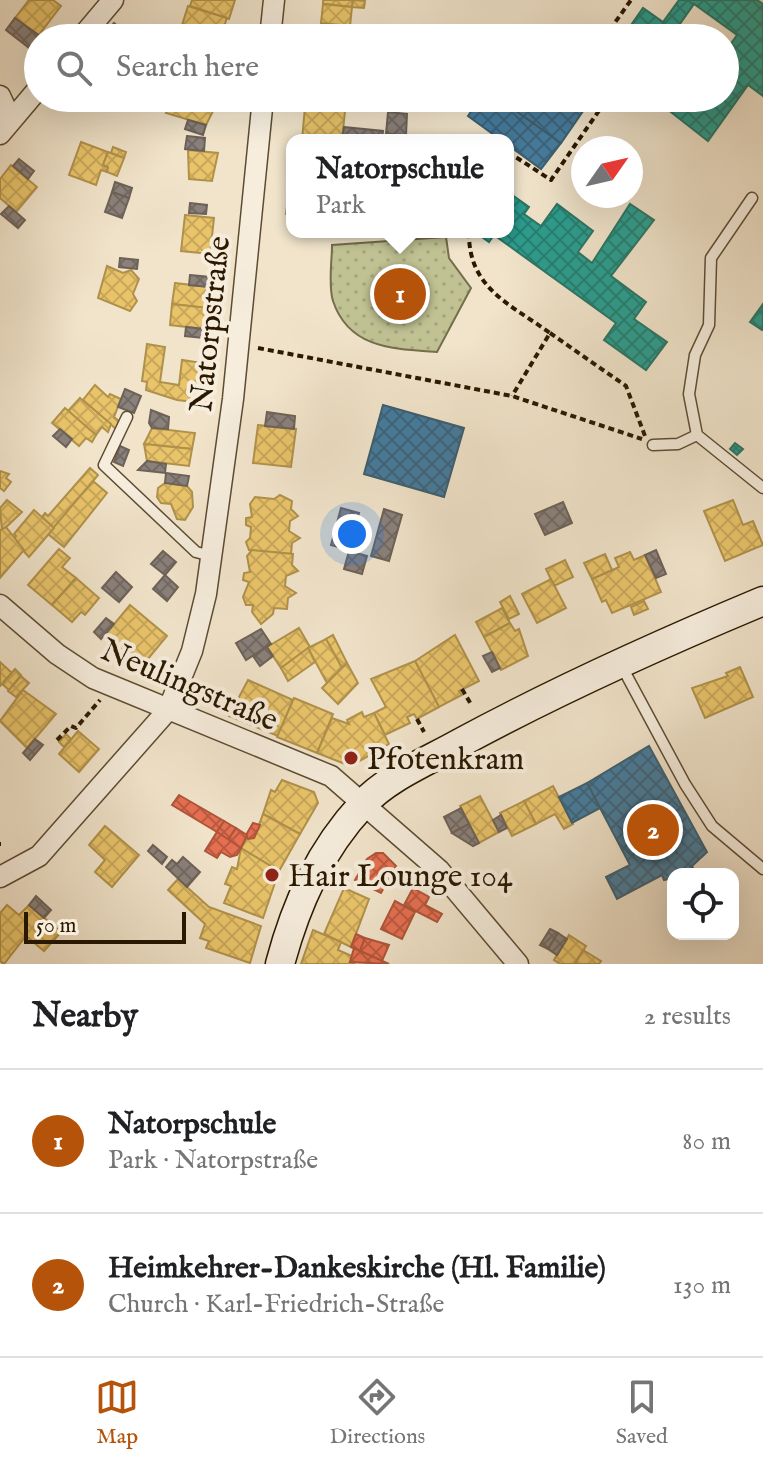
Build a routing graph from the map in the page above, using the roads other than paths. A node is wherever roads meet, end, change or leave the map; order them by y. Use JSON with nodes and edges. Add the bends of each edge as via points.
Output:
{"nodes":[{"id":1,"x":113,"y":0,"type":"edge"},
{"id":2,"x":274,"y":0,"type":"edge"},
{"id":3,"x":93,"y":24,"type":"edge"},
{"id":4,"x":271,"y":24,"type":"edge"},
{"id":5,"x":0,"y":96,"type":"edge"},
{"id":6,"x":24,"y":106,"type":"edge"},
{"id":7,"x":261,"y":112,"type":"edge"},
{"id":8,"x":6,"y":127,"type":"edge"},
{"id":9,"x":752,"y":198,"type":"dead end"},
{"id":10,"x":127,"y":417,"type":"dead end"},
{"id":11,"x":697,"y":435,"type":"junction"},
{"id":12,"x":653,"y":445,"type":"dead end"},
{"id":13,"x":763,"y":488,"type":"edge"},
{"id":14,"x":211,"y":556,"type":"junction"},
{"id":15,"x":763,"y":601,"type":"edge"},
{"id":16,"x":0,"y":605,"type":"edge"},
{"id":17,"x":620,"y":663,"type":"junction"},
{"id":18,"x":168,"y":710,"type":"junction"},
{"id":19,"x":365,"y":802,"type":"junction"},
{"id":20,"x":763,"y":869,"type":"edge"},
{"id":21,"x":0,"y":877,"type":"edge"},
{"id":22,"x":280,"y":964,"type":"edge"},
{"id":23,"x":518,"y":964,"type":"edge"}],
"edges":[{"from":1,"to":3,"type":"street"},
{"from":2,"to":4,"type":"street"},
{"from":5,"to":8,"type":"street"},
{"from":6,"to":8,"type":"street"},
{"from":7,"to":14,"type":"street","name":"Natorpstraße"},
{"from":9,"to":11,"type":"lane","via":[[711,258],[709,325],[689,380]]},
{"from":10,"to":14,"type":"lane","via":[[104,465],[196,552]]},
{"from":11,"to":12,"type":"lane","via":[[678,444]]},
{"from":11,"to":13,"type":"lane"},
{"from":14,"to":18,"type":"street","name":"Natorpstraße","via":[[192,651]]},
{"from":15,"to":17,"type":"street"},
{"from":16,"to":18,"type":"street","name":"Neulingstraße","via":[[57,654],[111,687]]},
{"from":17,"to":19,"type":"street","via":[[406,773]]},
{"from":17,"to":20,"type":"lane","via":[[712,826]]},
{"from":18,"to":19,"type":"street","name":"Neulingstraße","via":[[331,776]]},
{"from":18,"to":21,"type":"street","name":"Natorpstraße","via":[[39,856]]},
{"from":19,"to":22,"type":"street","via":[[323,854],[291,923]]},
{"from":19,"to":23,"type":"street","name":"Neulingstraße","via":[[439,870]]}]}
